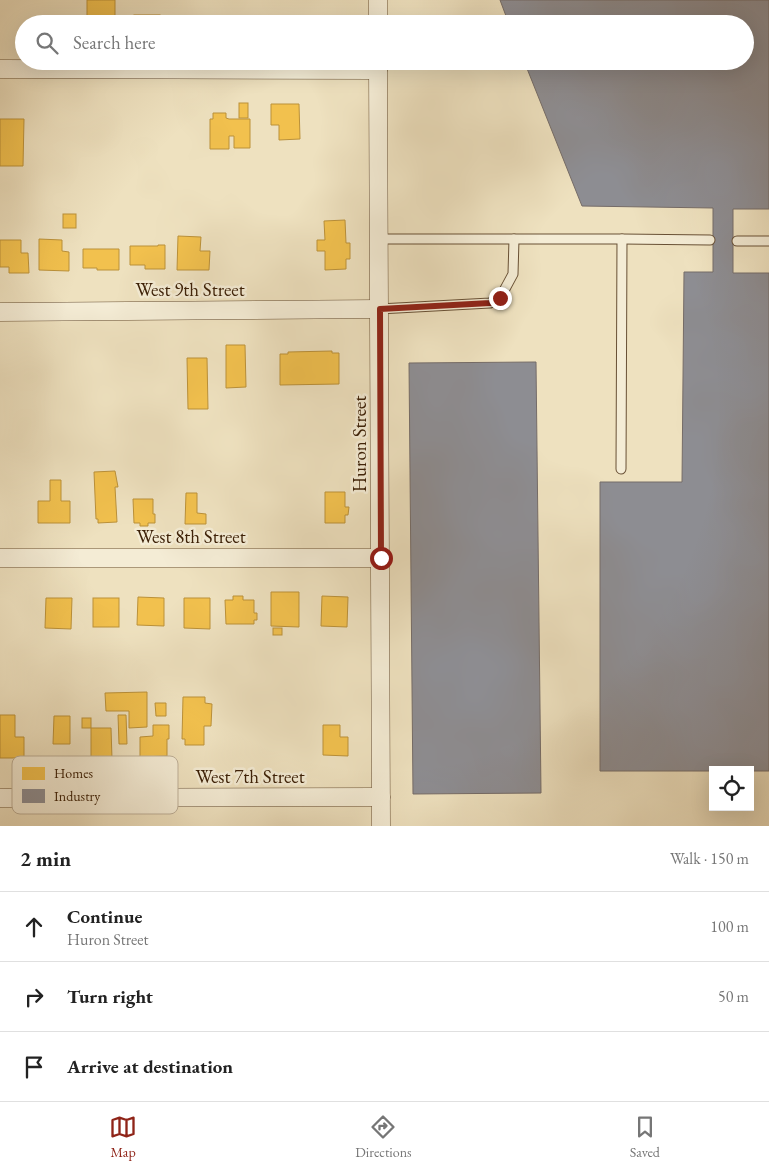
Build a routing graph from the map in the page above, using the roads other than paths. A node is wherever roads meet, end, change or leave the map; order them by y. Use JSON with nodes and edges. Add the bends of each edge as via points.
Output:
{"nodes":[{"id":1,"x":378,"y":0,"type":"edge"},
{"id":2,"x":378,"y":15,"type":"edge"},
{"id":3,"x":0,"y":68,"type":"edge"},
{"id":4,"x":15,"y":68,"type":"edge"},
{"id":5,"x":378,"y":70,"type":"edge"},
{"id":6,"x":378,"y":239,"type":"junction"},
{"id":7,"x":514,"y":239,"type":"junction"},
{"id":8,"x":622,"y":239,"type":"junction"},
{"id":9,"x":710,"y":240,"type":"dead end"},
{"id":10,"x":736,"y":241,"type":"dead end"},
{"id":11,"x":769,"y":241,"type":"edge"},
{"id":12,"x":380,"y":309,"type":"junction"},
{"id":13,"x":0,"y":312,"type":"edge"},
{"id":14,"x":621,"y":469,"type":"dead end"},
{"id":15,"x":0,"y":558,"type":"edge"},
{"id":16,"x":381,"y":558,"type":"junction"},
{"id":17,"x":381,"y":797,"type":"junction"},
{"id":18,"x":178,"y":798,"type":"edge"},
{"id":19,"x":381,"y":826,"type":"edge"}],
"edges":[{"from":1,"to":2,"type":"street"},
{"from":3,"to":4,"type":"street"},
{"from":5,"to":6,"type":"street","name":"Huron Street"},
{"from":6,"to":7,"type":"lane"},
{"from":6,"to":12,"type":"street","name":"Huron Street"},
{"from":7,"to":8,"type":"lane"},
{"from":7,"to":12,"type":"lane","via":[[513,274],[500,298],[490,303]]},
{"from":8,"to":9,"type":"lane"},
{"from":8,"to":14,"type":"lane"},
{"from":10,"to":11,"type":"lane"},
{"from":12,"to":13,"type":"street","name":"West 9th Street"},
{"from":12,"to":16,"type":"street","name":"Huron Street"},
{"from":15,"to":16,"type":"street","name":"West 8th Street"},
{"from":16,"to":17,"type":"street","name":"Huron Street"},
{"from":17,"to":18,"type":"street","name":"West 7th Street"},
{"from":17,"to":19,"type":"street","name":"Huron Street"}]}
